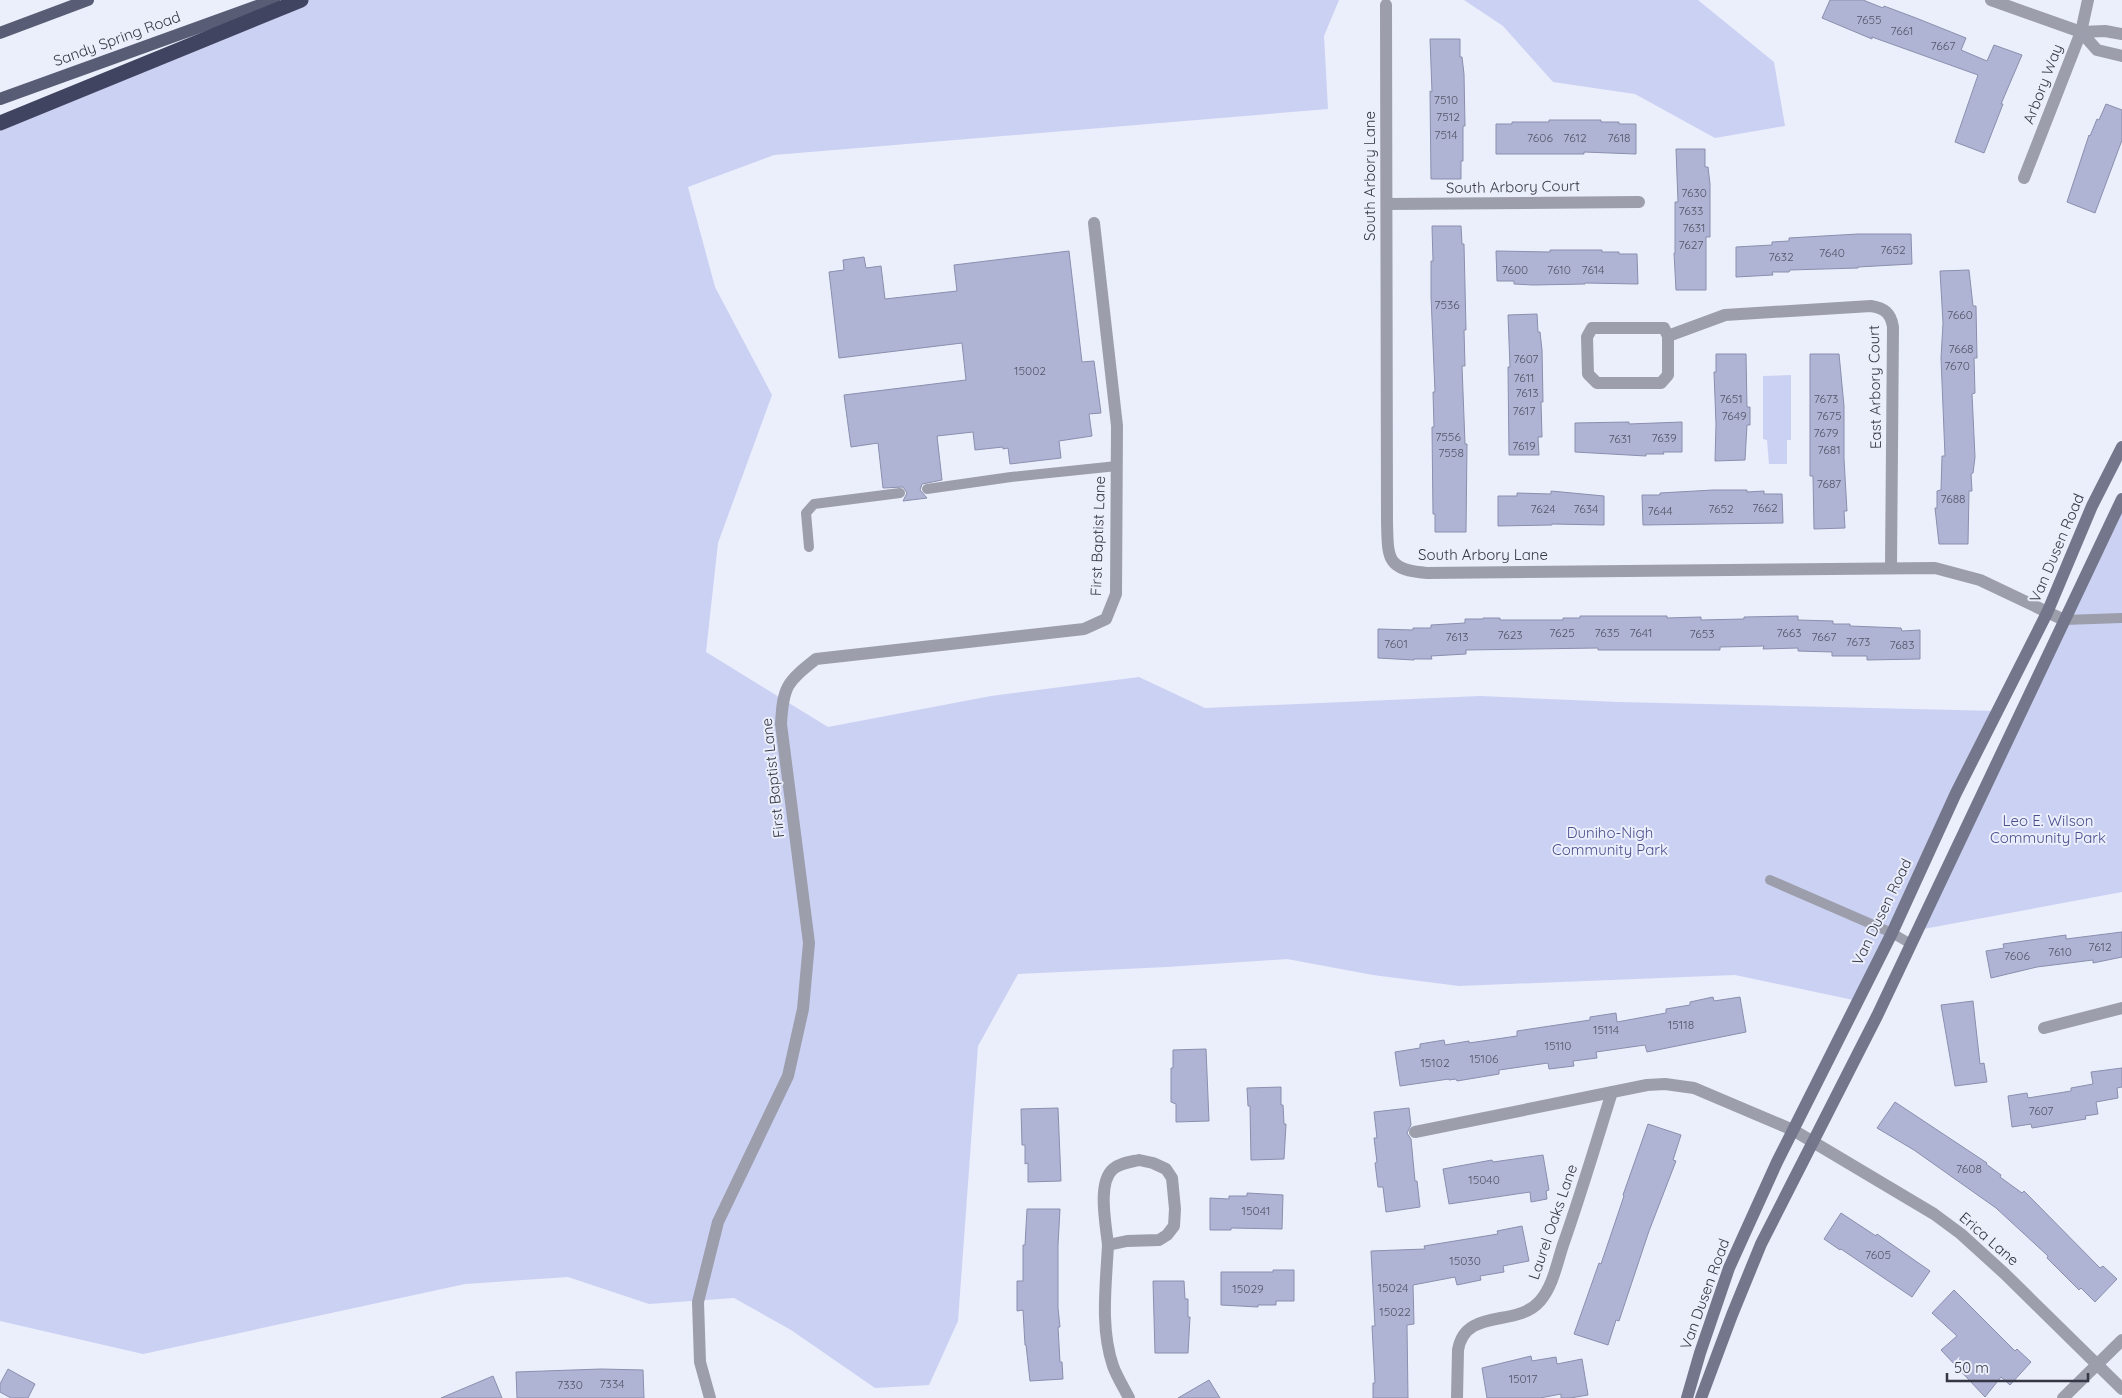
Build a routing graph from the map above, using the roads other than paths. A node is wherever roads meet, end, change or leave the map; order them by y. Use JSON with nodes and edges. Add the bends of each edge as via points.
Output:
{"nodes":[{"id":1,"x":88,"y":0,"type":"edge"},
{"id":2,"x":274,"y":0,"type":"edge"},
{"id":3,"x":301,"y":0,"type":"edge"},
{"id":4,"x":1991,"y":0,"type":"edge"},
{"id":5,"x":2088,"y":0,"type":"edge"},
{"id":6,"x":1386,"y":4,"type":"dead end"},
{"id":7,"x":2081,"y":32,"type":"junction"},
{"id":8,"x":0,"y":33,"type":"edge"},
{"id":9,"x":2122,"y":34,"type":"edge"},
{"id":10,"x":2122,"y":56,"type":"edge"},
{"id":11,"x":0,"y":99,"type":"edge"},
{"id":12,"x":0,"y":123,"type":"edge"},
{"id":13,"x":2024,"y":178,"type":"dead end"},
{"id":14,"x":1639,"y":202,"type":"dead end"},
{"id":15,"x":1387,"y":204,"type":"junction"},
{"id":16,"x":1094,"y":223,"type":"dead end"},
{"id":17,"x":1668,"y":336,"type":"junction"},
{"id":18,"x":2122,"y":447,"type":"edge"},
{"id":19,"x":1117,"y":466,"type":"junction"},
{"id":20,"x":927,"y":489,"type":"dead end"},
{"id":21,"x":900,"y":493,"type":"dead end"},
{"id":22,"x":2122,"y":498,"type":"edge"},
{"id":23,"x":809,"y":547,"type":"dead end"},
{"id":24,"x":1892,"y":567,"type":"junction"},
{"id":25,"x":2047,"y":613,"type":"junction"},
{"id":26,"x":2122,"y":618,"type":"edge"},
{"id":27,"x":2064,"y":620,"type":"junction"},
{"id":28,"x":1770,"y":880,"type":"dead end"},
{"id":29,"x":1892,"y":933,"type":"junction"},
{"id":30,"x":1911,"y":944,"type":"junction"},
{"id":31,"x":2122,"y":1008,"type":"edge"},
{"id":32,"x":2044,"y":1028,"type":"dead end"},
{"id":33,"x":1612,"y":1092,"type":"junction"},
{"id":34,"x":1793,"y":1130,"type":"junction"},
{"id":35,"x":1416,"y":1132,"type":"dead end"},
{"id":36,"x":1813,"y":1142,"type":"junction"},
{"id":37,"x":1108,"y":1245,"type":"junction"},
{"id":38,"x":2122,"y":1340,"type":"edge"},
{"id":39,"x":2097,"y":1366,"type":"junction"},
{"id":40,"x":2122,"y":1389,"type":"edge"},
{"id":41,"x":710,"y":1398,"type":"edge"},
{"id":42,"x":1129,"y":1398,"type":"edge"},
{"id":43,"x":1457,"y":1398,"type":"edge"},
{"id":44,"x":1687,"y":1398,"type":"edge"},
{"id":45,"x":1702,"y":1398,"type":"edge"},
{"id":46,"x":2063,"y":1398,"type":"edge"}],
"edges":[{"from":1,"to":8,"type":"main road"},
{"from":2,"to":11,"type":"main road","name":"Sandy Spring Road"},
{"from":3,"to":12,"type":"highway"},
{"from":4,"to":7,"type":"street"},
{"from":5,"to":7,"type":"street","name":"Arbory Way"},
{"from":6,"to":15,"type":"street","name":"South Arbory Lane"},
{"from":7,"to":9,"type":"street"},
{"from":7,"to":10,"type":"street","via":[[2097,50]]},
{"from":7,"to":13,"type":"street","name":"Arbory Way"},
{"from":14,"to":15,"type":"street","name":"South Arbory Court"},
{"from":15,"to":24,"type":"street","name":"South Arbory Lane","via":[[1386,522],[1388,554],[1396,565],[1427,574]]},
{"from":16,"to":19,"type":"street","name":"First Baptist Lane","via":[[1113,377]]},
{"from":17,"to":17,"type":"street","via":[[1668,374],[1661,383],[1597,383],[1588,374],[1587,337],[1592,328],[1664,328]]},
{"from":17,"to":24,"type":"street","name":"East Arbory Court","via":[[1725,315],[1871,306],[1889,314],[1892,327]]},
{"from":18,"to":25,"type":"main road","name":"Van Dusen Road","via":[[2092,506]]},
{"from":19,"to":20,"type":"lane"},
{"from":19,"to":41,"type":"street","name":"First Baptist Lane","via":[[1116,594],[1106,618],[1084,629],[816,659],[794,677],[783,696],[781,724],[809,943],[803,1009],[788,1076],[718,1222],[698,1302],[700,1362]]},
{"from":21,"to":23,"type":"lane","via":[[814,504],[806,513]]},
{"from":22,"to":27,"type":"main road"},
{"from":24,"to":25,"type":"street","name":"South Arbory Lane","via":[[1935,568],[1980,580]]},
{"from":25,"to":27,"type":"street","name":"South Arbory Lane"},
{"from":25,"to":29,"type":"main road","name":"Van Dusen Road","via":[[1956,792]]},
{"from":26,"to":27,"type":"lane"},
{"from":27,"to":30,"type":"main road"},
{"from":28,"to":29,"type":"lane"},
{"from":29,"to":30,"type":"lane"},
{"from":29,"to":34,"type":"main road","name":"Van Dusen Road"},
{"from":30,"to":36,"type":"main road"},
{"from":31,"to":32,"type":"street"},
{"from":33,"to":34,"type":"street","via":[[1665,1084],[1694,1088]]},
{"from":33,"to":35,"type":"street"},
{"from":33,"to":43,"type":"street","name":"Laurel Oaks Lane","via":[[1548,1289],[1534,1307],[1525,1312],[1479,1322],[1465,1332],[1458,1350]]},
{"from":34,"to":36,"type":"street","name":"Erica Lane"},
{"from":34,"to":44,"type":"main road","name":"Van Dusen Road","via":[[1729,1268]]},
{"from":36,"to":39,"type":"street","name":"Erica Lane","via":[[1887,1184],[1961,1234]]},
{"from":36,"to":45,"type":"main road","via":[[1761,1244]]},
{"from":37,"to":37,"type":"street","via":[[1104,1188],[1107,1176],[1114,1168],[1139,1160],[1166,1169],[1172,1178],[1174,1226],[1158,1240]]},
{"from":37,"to":42,"type":"street","via":[[1106,1331],[1113,1366]]},
{"from":38,"to":39,"type":"street"},
{"from":39,"to":40,"type":"street","name":"Erica Lane"},
{"from":39,"to":46,"type":"street"}]}
